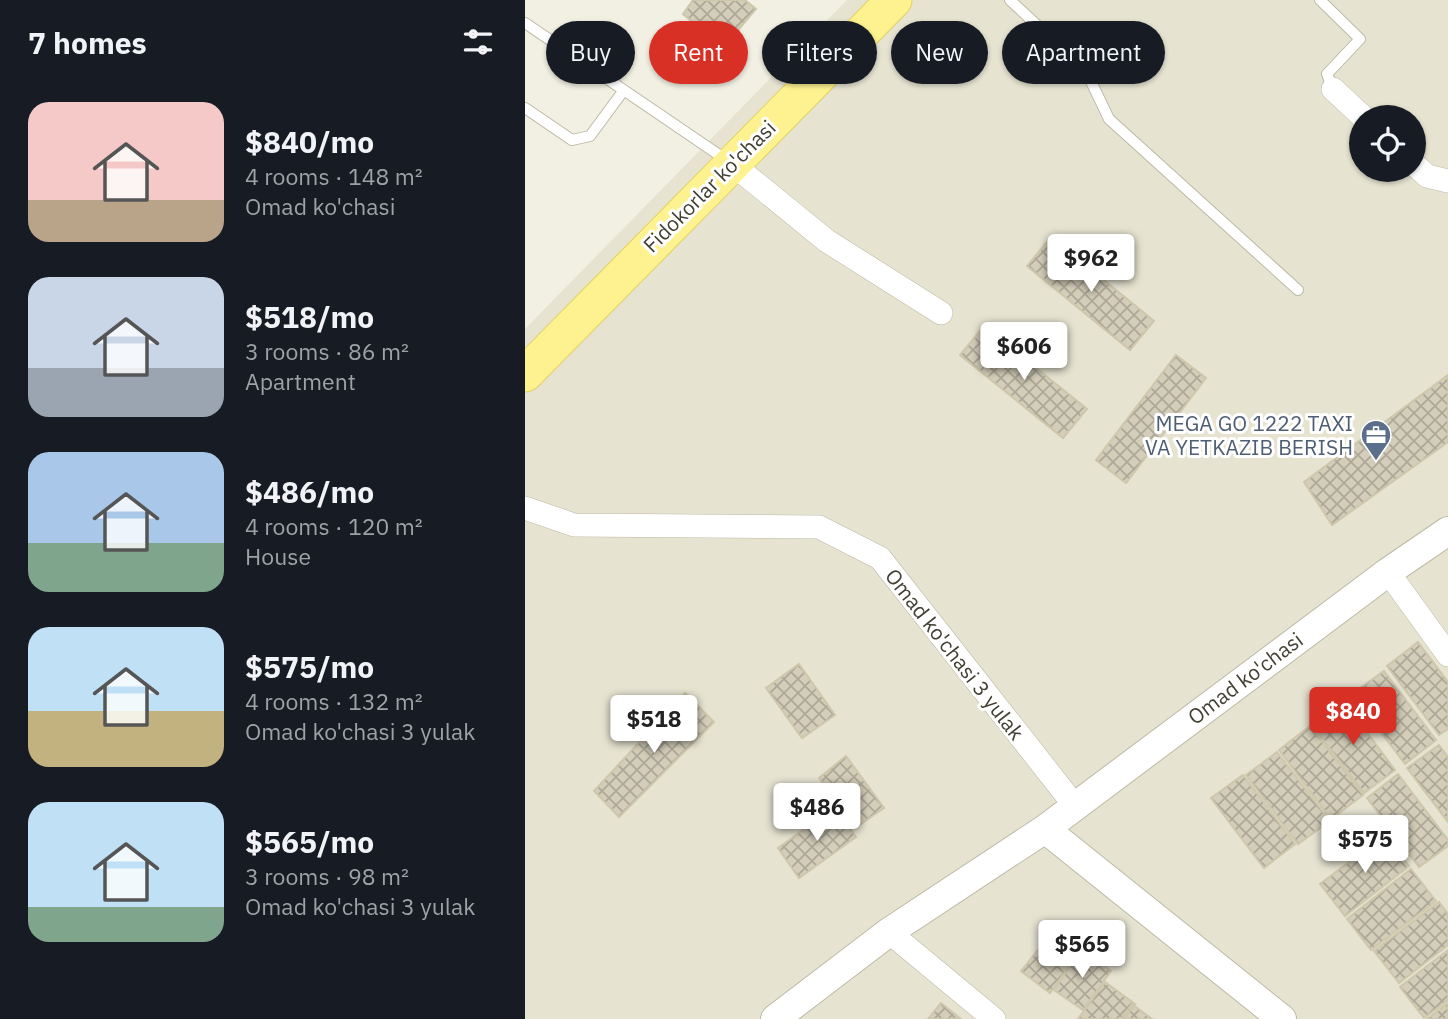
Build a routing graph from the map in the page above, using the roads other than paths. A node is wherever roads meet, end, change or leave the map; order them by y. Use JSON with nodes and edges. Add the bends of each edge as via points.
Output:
{"nodes":[{"id":1,"x":894,"y":0,"type":"edge"},
{"id":2,"x":1010,"y":0,"type":"edge"},
{"id":3,"x":1320,"y":0,"type":"edge"},
{"id":4,"x":525,"y":23,"type":"edge"},
{"id":5,"x":1333,"y":89,"type":"joint"},
{"id":6,"x":624,"y":90,"type":"junction"},
{"id":7,"x":1350,"y":105,"type":"edge"},
{"id":8,"x":525,"y":108,"type":"edge"},
{"id":9,"x":731,"y":163,"type":"junction"},
{"id":10,"x":1426,"y":175,"type":"edge"},
{"id":11,"x":1448,"y":181,"type":"edge"},
{"id":12,"x":1298,"y":290,"type":"dead end"},
{"id":13,"x":941,"y":313,"type":"dead end"},
{"id":14,"x":525,"y":374,"type":"edge"},
{"id":15,"x":525,"y":509,"type":"edge"},
{"id":16,"x":1448,"y":531,"type":"edge"},
{"id":17,"x":1388,"y":572,"type":"junction"},
{"id":18,"x":1448,"y":655,"type":"edge"},
{"id":19,"x":1075,"y":806,"type":"junction"},
{"id":20,"x":1045,"y":829,"type":"junction"},
{"id":21,"x":889,"y":932,"type":"junction"},
{"id":22,"x":775,"y":1019,"type":"edge"},
{"id":23,"x":994,"y":1019,"type":"edge"},
{"id":24,"x":1282,"y":1019,"type":"edge"}],
"edges":[{"from":1,"to":9,"type":"main road","name":"Fidokorlar ko'chasi"},
{"from":2,"to":12,"type":"lane","via":[[1086,71],[1109,119]]},
{"from":3,"to":5,"type":"lane","via":[[1360,39],[1327,74]]},
{"from":4,"to":6,"type":"lane"},
{"from":5,"to":7,"type":"street"},
{"from":6,"to":8,"type":"lane","via":[[590,136],[572,140]]},
{"from":6,"to":9,"type":"lane"},
{"from":9,"to":13,"type":"street","via":[[827,241]]},
{"from":9,"to":14,"type":"main road","name":"Fidokorlar ko'chasi"},
{"from":10,"to":11,"type":"street"},
{"from":15,"to":19,"type":"street","name":"Omad ko'chasi 3 yulak","via":[[574,525],[819,527],[880,558]]},
{"from":16,"to":17,"type":"street","name":"Omad ko'chasi"},
{"from":17,"to":18,"type":"street"},
{"from":17,"to":19,"type":"street","name":"Omad ko'chasi"},
{"from":19,"to":20,"type":"street","name":"Omad ko'chasi"},
{"from":20,"to":21,"type":"street","name":"Omad ko'chasi"},
{"from":20,"to":24,"type":"street"},
{"from":21,"to":22,"type":"street","name":"Omad ko'chasi"},
{"from":21,"to":23,"type":"street"}]}
